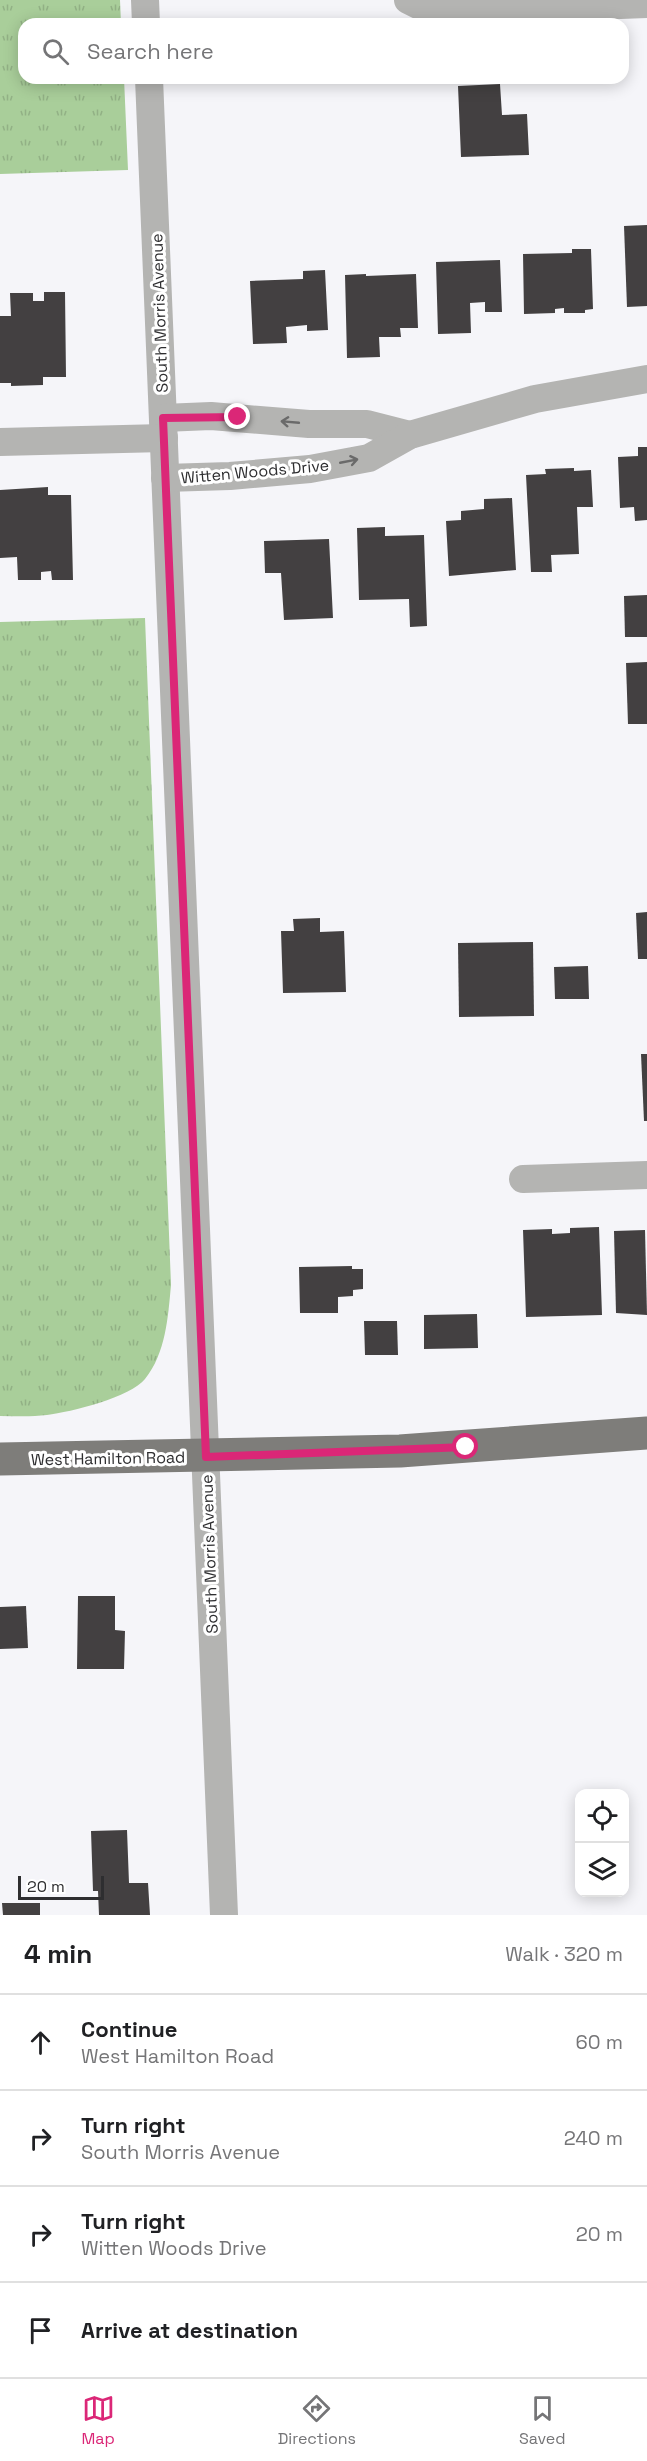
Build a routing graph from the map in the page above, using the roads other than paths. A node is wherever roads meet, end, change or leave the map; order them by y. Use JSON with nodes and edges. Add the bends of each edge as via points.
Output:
{"nodes":[{"id":1,"x":145,"y":0,"type":"edge"},
{"id":2,"x":408,"y":0,"type":"edge"},
{"id":3,"x":647,"y":4,"type":"edge"},
{"id":4,"x":146,"y":18,"type":"edge"},
{"id":5,"x":148,"y":84,"type":"edge"},
{"id":6,"x":647,"y":379,"type":"edge"},
{"id":7,"x":163,"y":428,"type":"junction"},
{"id":8,"x":410,"y":435,"type":"junction"},
{"id":9,"x":0,"y":442,"type":"edge"},
{"id":10,"x":165,"y":478,"type":"junction"},
{"id":11,"x":647,"y":1175,"type":"edge"},
{"id":12,"x":523,"y":1179,"type":"dead end"},
{"id":13,"x":647,"y":1433,"type":"edge"},
{"id":14,"x":206,"y":1457,"type":"junction"},
{"id":15,"x":0,"y":1459,"type":"edge"},
{"id":16,"x":224,"y":1915,"type":"edge"}],
"edges":[{"from":1,"to":4,"type":"street"},
{"from":2,"to":3,"type":"street","via":[[432,12]]},
{"from":5,"to":7,"type":"street","name":"South Morris Avenue"},
{"from":6,"to":8,"type":"street","name":"Witten Woods Drive","via":[[535,399]]},
{"from":8,"to":7,"type":"street","one_way":true,"via":[[367,424],[211,416]]},
{"from":7,"to":9,"type":"street"},
{"from":7,"to":10,"type":"street","name":"South Morris Avenue"},
{"from":10,"to":8,"type":"street","name":"Witten Woods Drive","one_way":true,"via":[[230,476],[369,458]]},
{"from":10,"to":14,"type":"street","name":"South Morris Avenue"},
{"from":11,"to":12,"type":"street"},
{"from":13,"to":14,"type":"main road","name":"West Hamilton Road","via":[[433,1449]]},
{"from":14,"to":15,"type":"main road","name":"West Hamilton Road"},
{"from":14,"to":16,"type":"street","name":"South Morris Avenue"}]}
